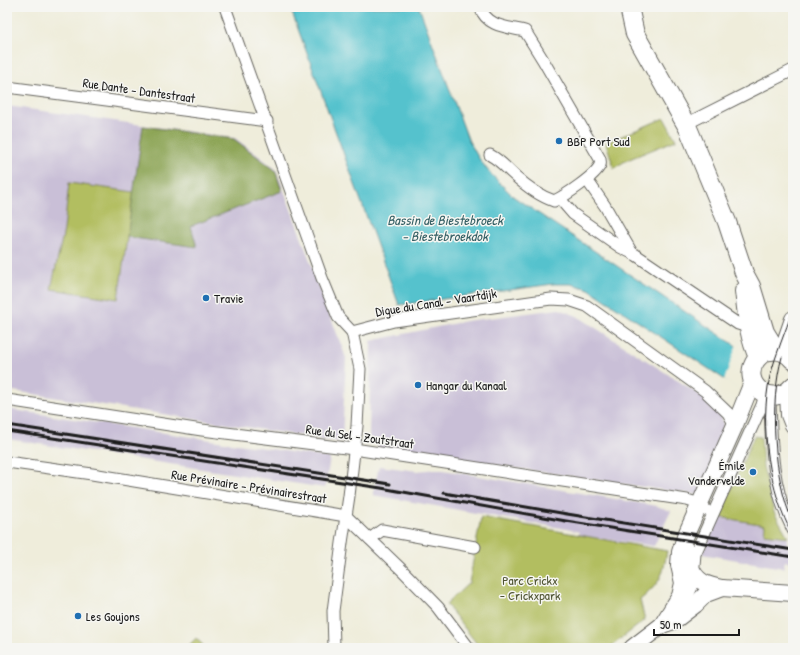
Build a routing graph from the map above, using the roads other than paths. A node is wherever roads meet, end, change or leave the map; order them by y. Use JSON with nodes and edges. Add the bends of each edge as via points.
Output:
{"nodes":[{"id":1,"x":225,"y":7,"type":"edge"},
{"id":2,"x":480,"y":7,"type":"edge"},
{"id":3,"x":629,"y":7,"type":"edge"},
{"id":4,"x":793,"y":70,"type":"edge"},
{"id":5,"x":7,"y":87,"type":"edge"},
{"id":6,"x":267,"y":121,"type":"junction"},
{"id":7,"x":686,"y":124,"type":"junction"},
{"id":8,"x":490,"y":154,"type":"dead end"},
{"id":9,"x":587,"y":180,"type":"junction"},
{"id":10,"x":560,"y":198,"type":"junction"},
{"id":11,"x":632,"y":253,"type":"junction"},
{"id":12,"x":744,"y":273,"type":"junction"},
{"id":13,"x":793,"y":319,"type":"edge"},
{"id":14,"x":748,"y":327,"type":"junction"},
{"id":15,"x":352,"y":332,"type":"junction"},
{"id":16,"x":779,"y":354,"type":"edge"},
{"id":17,"x":750,"y":388,"type":"junction"},
{"id":18,"x":791,"y":389,"type":"edge"},
{"id":19,"x":7,"y":400,"type":"edge"},
{"id":20,"x":767,"y":402,"type":"junction"},
{"id":21,"x":793,"y":425,"type":"edge"},
{"id":22,"x":735,"y":426,"type":"junction"},
{"id":23,"x":354,"y":449,"type":"junction"},
{"id":24,"x":7,"y":462,"type":"edge"},
{"id":25,"x":703,"y":507,"type":"junction"},
{"id":26,"x":346,"y":516,"type":"junction"},
{"id":27,"x":793,"y":530,"type":"edge"},
{"id":28,"x":370,"y":539,"type":"junction"},
{"id":29,"x":475,"y":547,"type":"dead end"},
{"id":30,"x":694,"y":575,"type":"junction"},
{"id":31,"x":722,"y":588,"type":"junction"},
{"id":32,"x":772,"y":592,"type":"junction"},
{"id":33,"x":793,"y":593,"type":"edge"},
{"id":34,"x":793,"y":600,"type":"edge"},
{"id":35,"x":662,"y":625,"type":"junction"},
{"id":36,"x":334,"y":648,"type":"edge"},
{"id":37,"x":469,"y":648,"type":"edge"},
{"id":38,"x":632,"y":648,"type":"edge"}],
"edges":[{"from":1,"to":6,"type":"street"},
{"from":2,"to":9,"type":"street","via":[[486,19],[497,25],[525,31],[543,60],[600,159],[600,165]]},
{"from":3,"to":7,"type":"main road","via":[[634,34]]},
{"from":4,"to":7,"type":"street"},
{"from":5,"to":6,"type":"street","name":"Rue Dante - Dantestraat"},
{"from":6,"to":15,"type":"street","via":[[322,278],[338,317]]},
{"from":7,"to":12,"type":"main road","via":[[727,222]]},
{"from":8,"to":10,"type":"street","via":[[544,198],[554,201]]},
{"from":9,"to":10,"type":"street"},
{"from":9,"to":11,"type":"street","via":[[606,206]]},
{"from":10,"to":11,"type":"street","via":[[573,214]]},
{"from":11,"to":14,"type":"street","via":[[738,324]]},
{"from":12,"to":14,"type":"main road"},
{"from":12,"to":16,"type":"main road","via":[[751,286],[765,332]]},
{"from":13,"to":16,"type":"main road"},
{"from":14,"to":16,"type":"main road","via":[[755,350]]},
{"from":15,"to":22,"type":"street","name":"Digue du Canal - Vaartdijk","via":[[394,321],[551,300],[569,300],[587,306],[705,391],[728,413]]},
{"from":15,"to":23,"type":"street","via":[[360,369]]},
{"from":16,"to":17,"type":"main road","via":[[752,368]]},
{"from":17,"to":20,"type":"main road","via":[[759,390]]},
{"from":17,"to":22,"type":"main road"},
{"from":18,"to":20,"type":"main road"},
{"from":18,"to":21,"type":"main road","via":[[789,415]]},
{"from":19,"to":23,"type":"street","name":"Rue du Sel - Zoutstraat","via":[[202,430]]},
{"from":20,"to":27,"type":"street","via":[[776,479]]},
{"from":20,"to":30,"type":"street","via":[[695,554]]},
{"from":22,"to":25,"type":"main road","via":[[716,468],[714,494]]},
{"from":23,"to":25,"type":"street","name":"Rue du Sel - Zoutstraat","via":[[671,498]]},
{"from":23,"to":26,"type":"street"},
{"from":24,"to":26,"type":"street","name":"Rue Prévinaire - Prévinairestraat"},
{"from":25,"to":30,"type":"main road","via":[[686,555]]},
{"from":25,"to":35,"type":"main road","via":[[685,537],[680,552],[679,565],[683,583],[680,596]]},
{"from":26,"to":28,"type":"street"},
{"from":26,"to":36,"type":"street","via":[[333,611]]},
{"from":28,"to":29,"type":"street","via":[[382,530]]},
{"from":28,"to":37,"type":"street","via":[[438,608]]},
{"from":30,"to":31,"type":"main road","via":[[702,582]]},
{"from":30,"to":35,"type":"street","via":[[692,587],[680,610]]},
{"from":31,"to":32,"type":"main road"},
{"from":31,"to":35,"type":"main road","via":[[706,594],[674,621]]},
{"from":32,"to":33,"type":"main road"},
{"from":32,"to":34,"type":"main road","via":[[779,597]]},
{"from":35,"to":38,"type":"main road"}]}
